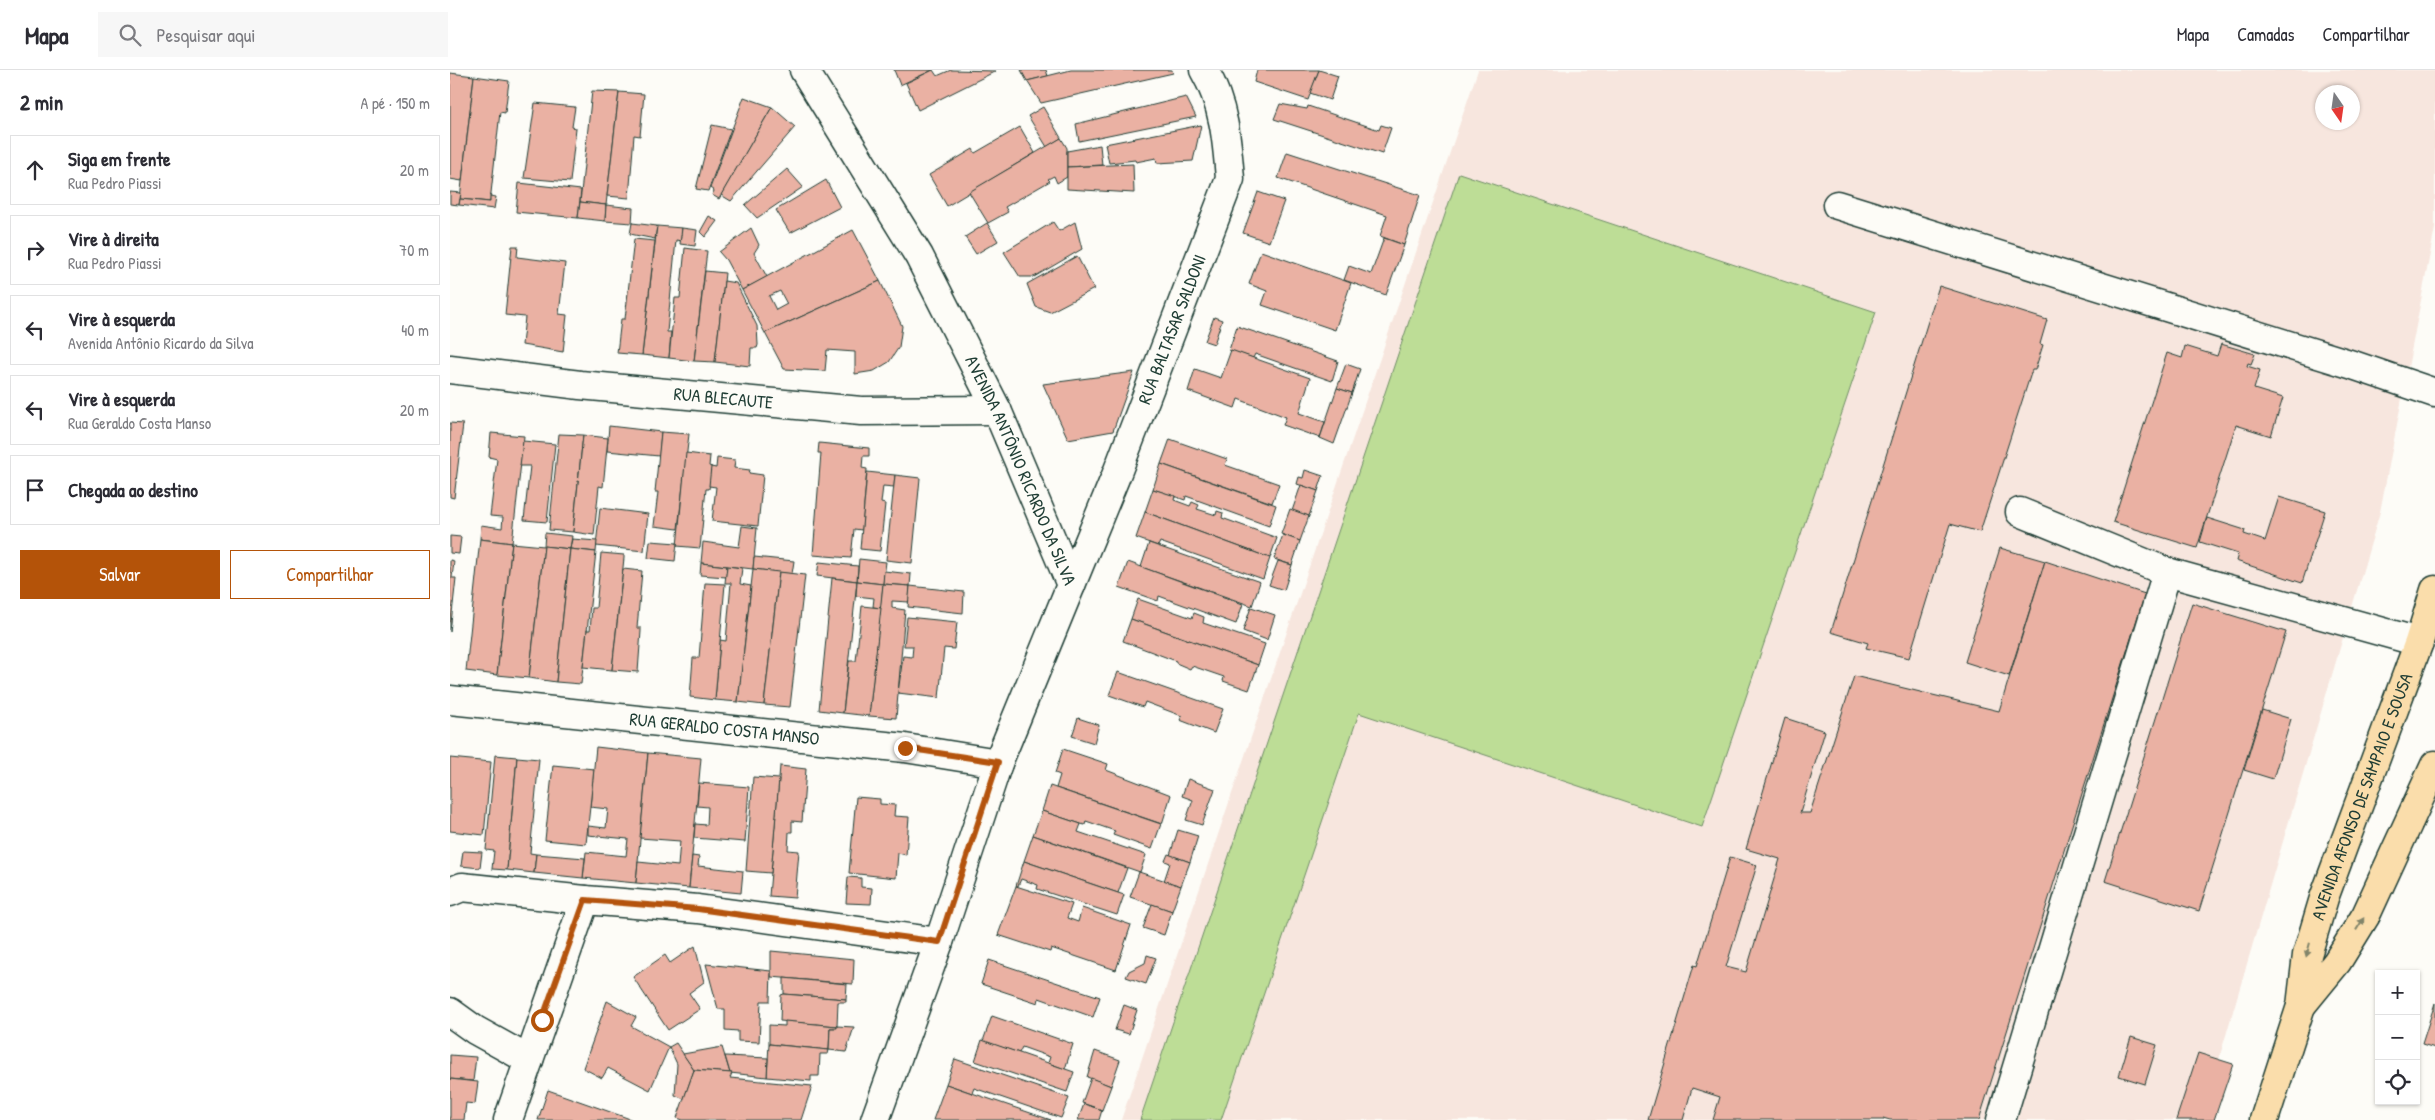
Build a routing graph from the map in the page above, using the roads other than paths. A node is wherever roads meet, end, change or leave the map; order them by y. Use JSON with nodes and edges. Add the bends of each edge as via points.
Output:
{"nodes":[{"id":1,"x":804,"y":70,"type":"edge"},
{"id":2,"x":1204,"y":70,"type":"edge"},
{"id":3,"x":1837,"y":205,"type":"dead end"},
{"id":4,"x":450,"y":369,"type":"edge"},
{"id":5,"x":2435,"y":393,"type":"edge"},
{"id":6,"x":997,"y":410,"type":"junction"},
{"id":7,"x":2020,"y":512,"type":"dead end"},
{"id":8,"x":2167,"y":572,"type":"junction"},
{"id":9,"x":1071,"y":585,"type":"junction"},
{"id":10,"x":2435,"y":590,"type":"edge"},
{"id":11,"x":2427,"y":645,"type":"edge"},
{"id":12,"x":450,"y":700,"type":"edge"},
{"id":13,"x":998,"y":762,"type":"junction"},
{"id":14,"x":2435,"y":765,"type":"edge"},
{"id":15,"x":450,"y":892,"type":"edge"},
{"id":16,"x":585,"y":900,"type":"junction"},
{"id":17,"x":939,"y":942,"type":"junction"},
{"id":18,"x":2301,"y":1006,"type":"junction"},
{"id":19,"x":450,"y":1012,"type":"edge"},
{"id":20,"x":529,"y":1060,"type":"junction"},
{"id":21,"x":508,"y":1120,"type":"edge"},
{"id":22,"x":875,"y":1120,"type":"edge"},
{"id":23,"x":2001,"y":1120,"type":"edge"},
{"id":24,"x":2264,"y":1120,"type":"edge"}],
"edges":[{"from":1,"to":6,"type":"street","name":"AVENIDA ANTÔNIO RICARDO DA SILVA","via":[[918,256]]},
{"from":2,"to":9,"type":"street","name":"RUA BALTASAR SALDONI","via":[[1215,88],[1227,131],[1230,179]]},
{"from":3,"to":5,"type":"street"},
{"from":4,"to":6,"type":"street","name":"RUA BLECAUTE","via":[[580,385],[861,411]]},
{"from":6,"to":9,"type":"street","name":"AVENIDA ANTÔNIO RICARDO DA SILVA"},
{"from":7,"to":8,"type":"street"},
{"from":8,"to":11,"type":"street"},
{"from":8,"to":23,"type":"street"},
{"from":9,"to":13,"type":"street","name":"AVENIDA ANTÔNIO RICARDO DA SILVA"},
{"from":10,"to":11,"type":"main road","name":"AVENIDA AFONSO DE SAMPAIO E SOUSA"},
{"from":11,"to":18,"type":"main road","name":"AVENIDA AFONSO DE SAMPAIO E SOUSA","one_way":true,"via":[[2324,898],[2307,955]]},
{"from":12,"to":13,"type":"street","name":"RUA GERALDO COSTA MANSO","via":[[905,748]]},
{"from":13,"to":17,"type":"street","name":"AVENIDA ANTÔNIO RICARDO DA SILVA"},
{"from":18,"to":14,"type":"main road","name":"AVENIDA AFONSO DE SAMPAIO E SOUSA","one_way":true,"via":[[2337,962],[2366,915]]},
{"from":15,"to":16,"type":"street","via":[[462,887]]},
{"from":16,"to":17,"type":"street","via":[[698,909]]},
{"from":16,"to":20,"type":"street"},
{"from":17,"to":22,"type":"street","name":"AVENIDA ANTÔNIO RICARDO DA SILVA"},
{"from":18,"to":24,"type":"main road","name":"AVENIDA AFONSO DE SAMPAIO E SOUSA"},
{"from":19,"to":20,"type":"street","via":[[474,1030]]},
{"from":20,"to":21,"type":"street"}]}
